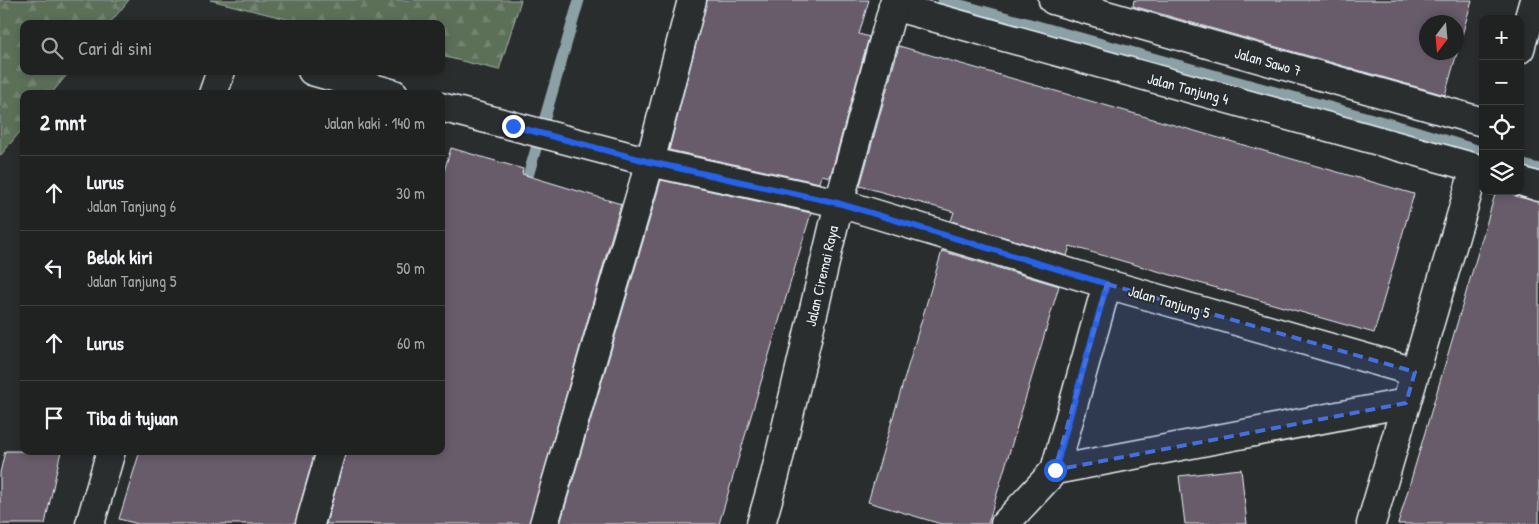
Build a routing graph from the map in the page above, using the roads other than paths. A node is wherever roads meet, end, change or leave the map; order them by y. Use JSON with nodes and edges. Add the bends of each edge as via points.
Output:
{"nodes":[{"id":1,"x":692,"y":0,"type":"edge"},
{"id":2,"x":1053,"y":0,"type":"edge"},
{"id":3,"x":1534,"y":0,"type":"edge"},
{"id":4,"x":894,"y":3,"type":"edge"},
{"id":5,"x":1524,"y":35,"type":"edge"},
{"id":6,"x":220,"y":75,"type":"edge"},
{"id":7,"x":326,"y":75,"type":"edge"},
{"id":8,"x":214,"y":90,"type":"edge"},
{"id":9,"x":380,"y":90,"type":"edge"},
{"id":10,"x":445,"y":108,"type":"edge"},
{"id":11,"x":1479,"y":121,"type":"edge"},
{"id":12,"x":650,"y":162,"type":"junction"},
{"id":13,"x":1479,"y":169,"type":"edge"},
{"id":14,"x":1524,"y":182,"type":"edge"},
{"id":15,"x":1539,"y":187,"type":"edge"},
{"id":16,"x":838,"y":203,"type":"junction"},
{"id":17,"x":1107,"y":284,"type":"junction"},
{"id":18,"x":1415,"y":372,"type":"junction"},
{"id":19,"x":1406,"y":403,"type":"junction"},
{"id":20,"x":110,"y":455,"type":"edge"},
{"id":21,"x":330,"y":455,"type":"edge"},
{"id":22,"x":1055,"y":470,"type":"junction"},
{"id":23,"x":90,"y":524,"type":"edge"},
{"id":24,"x":310,"y":524,"type":"edge"},
{"id":25,"x":544,"y":524,"type":"edge"},
{"id":26,"x":761,"y":524,"type":"edge"},
{"id":27,"x":1005,"y":524,"type":"edge"},
{"id":28,"x":1371,"y":524,"type":"edge"}],
"edges":[{"from":1,"to":12,"type":"street"},
{"from":2,"to":11,"type":"street","name":"Jalan Sawo 7"},
{"from":3,"to":5,"type":"street"},
{"from":4,"to":13,"type":"street","name":"Jalan Tanjung 4"},
{"from":4,"to":16,"type":"street","name":"Jalan Ciremai Raya"},
{"from":6,"to":8,"type":"street"},
{"from":7,"to":9,"type":"street"},
{"from":10,"to":12,"type":"street","name":"Jalan Tanjung 5"},
{"from":12,"to":16,"type":"street","name":"Jalan Tanjung 5"},
{"from":12,"to":25,"type":"street"},
{"from":13,"to":18,"type":"street"},
{"from":14,"to":15,"type":"street"},
{"from":16,"to":17,"type":"street","name":"Jalan Tanjung 5"},
{"from":16,"to":26,"type":"street","name":"Jalan Ciremai Raya"},
{"from":17,"to":18,"type":"street","name":"Jalan Tanjung 5"},
{"from":17,"to":22,"type":"street"},
{"from":18,"to":19,"type":"street"},
{"from":19,"to":22,"type":"street"},
{"from":19,"to":28,"type":"street"},
{"from":20,"to":23,"type":"street"},
{"from":21,"to":24,"type":"street"},
{"from":22,"to":27,"type":"street"}]}
